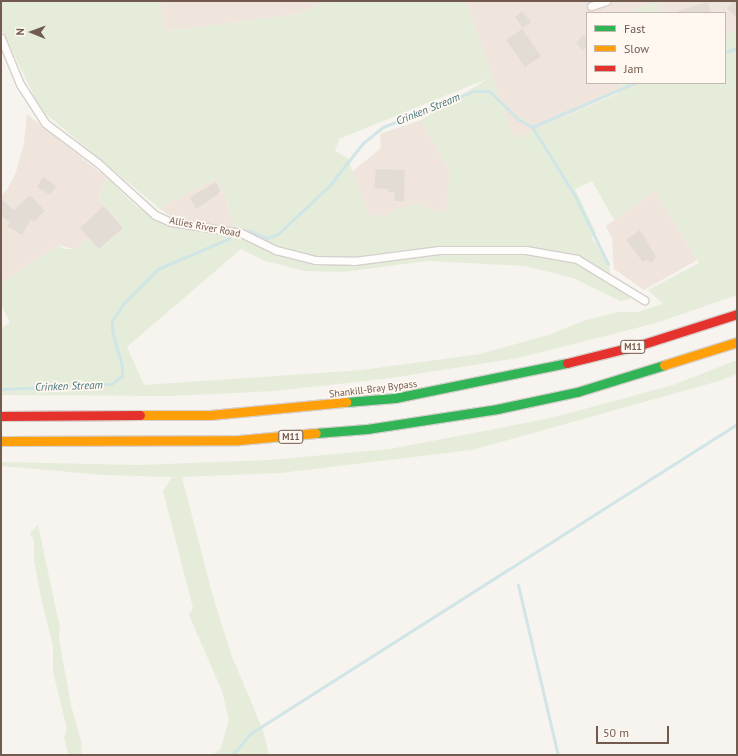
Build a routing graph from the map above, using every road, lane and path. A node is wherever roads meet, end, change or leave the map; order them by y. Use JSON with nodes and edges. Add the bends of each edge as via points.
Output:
{"nodes":[{"id":1,"x":606,"y":1,"type":"edge"},
{"id":2,"x":591,"y":6,"type":"dead end"},
{"id":3,"x":1,"y":38,"type":"edge"},
{"id":4,"x":644,"y":300,"type":"dead end"},
{"id":5,"x":737,"y":314,"type":"edge"},
{"id":6,"x":737,"y":342,"type":"edge"},
{"id":7,"x":1,"y":416,"type":"edge"},
{"id":8,"x":1,"y":441,"type":"edge"}],
"edges":[{"from":1,"to":2,"type":"street"},
{"from":3,"to":4,"type":"street","name":"Allies River Road","via":[[20,84],[45,123],[98,163],[155,215],[171,222],[241,233],[276,250],[316,260],[354,261],[439,250],[533,252],[578,259]]},
{"from":5,"to":7,"type":"highway","name":"Shankill-Bray Bypass","number":"M11","via":[[640,345],[528,373],[395,398],[210,415]]},
{"from":6,"to":8,"type":"highway","number":"M11","via":[[577,392],[497,409],[367,429],[224,440]]}]}
